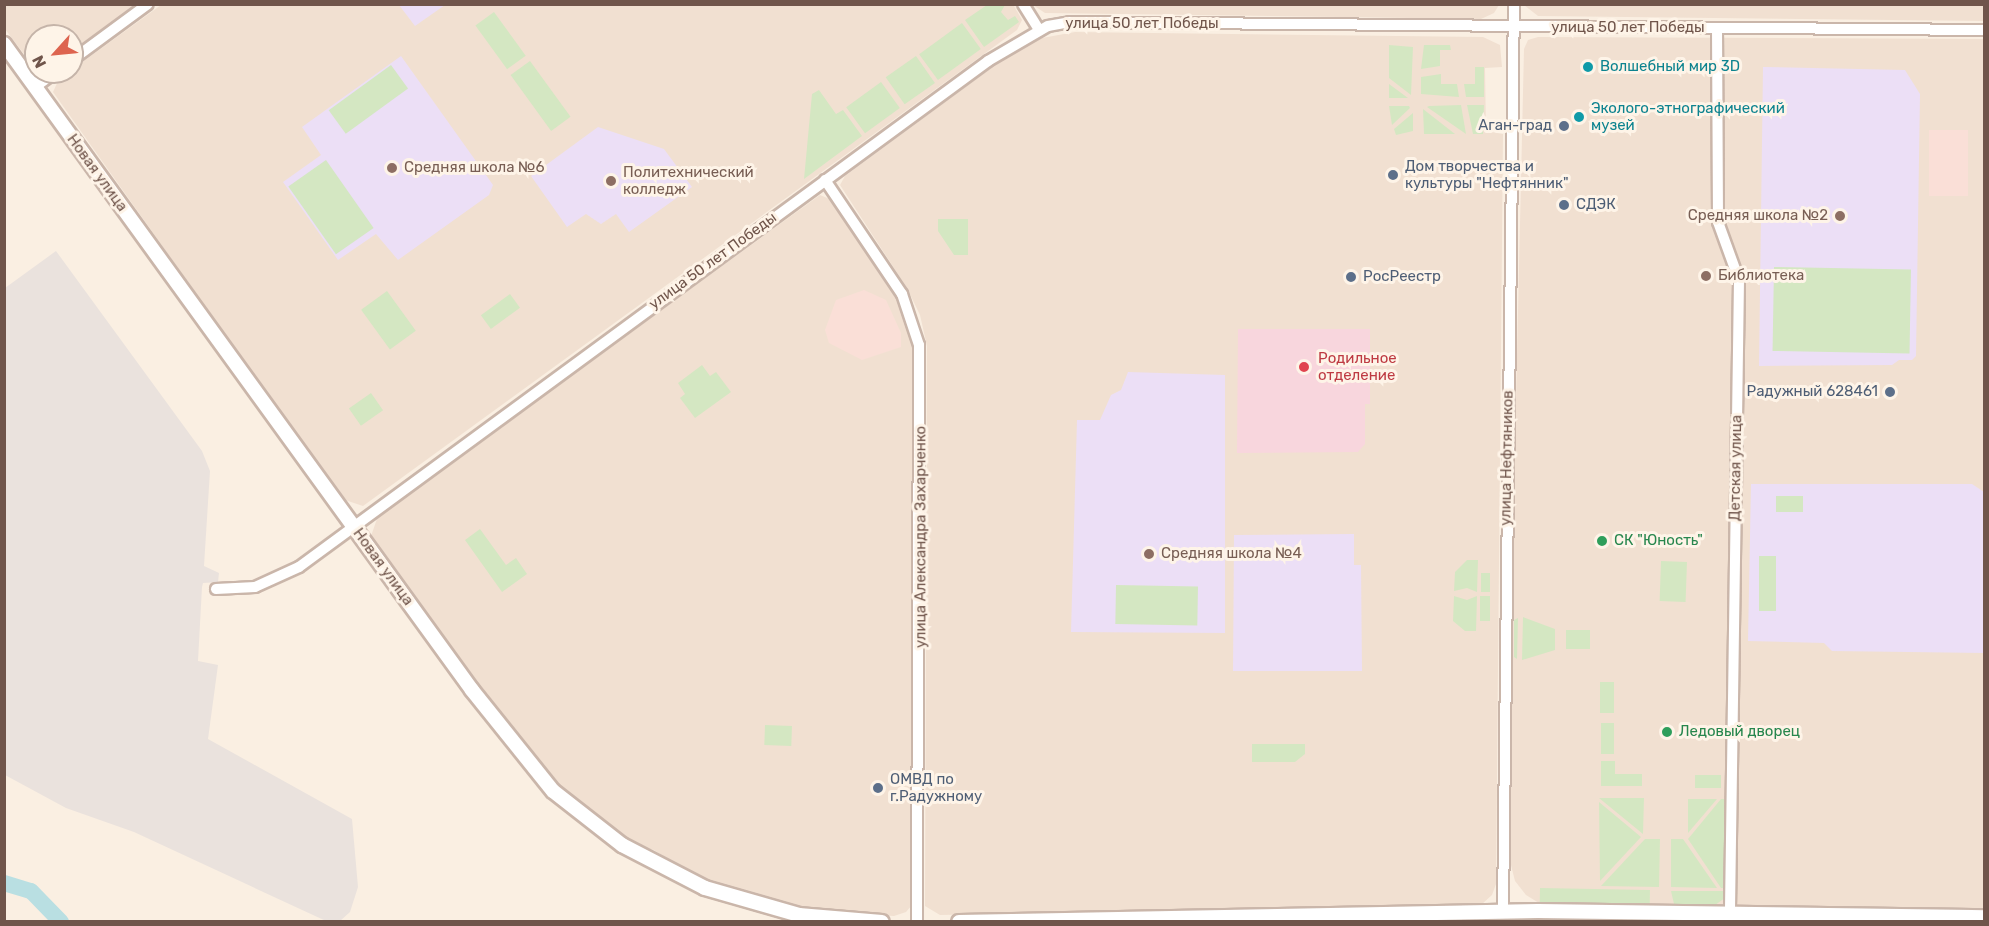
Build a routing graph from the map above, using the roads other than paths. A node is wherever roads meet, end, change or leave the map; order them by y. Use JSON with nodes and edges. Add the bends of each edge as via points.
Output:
{"nodes":[{"id":1,"x":148,"y":4,"type":"edge"},
{"id":2,"x":1023,"y":4,"type":"edge"},
{"id":3,"x":1514,"y":4,"type":"edge"},
{"id":4,"x":1514,"y":28,"type":"junction"},
{"id":5,"x":1717,"y":28,"type":"junction"},
{"id":6,"x":1040,"y":30,"type":"junction"},
{"id":7,"x":1984,"y":30,"type":"edge"},
{"id":8,"x":4,"y":44,"type":"edge"},
{"id":9,"x":84,"y":51,"type":"edge"},
{"id":10,"x":39,"y":84,"type":"edge"},
{"id":11,"x":35,"y":87,"type":"junction"},
{"id":12,"x":825,"y":180,"type":"junction"},
{"id":13,"x":353,"y":525,"type":"junction"},
{"id":14,"x":216,"y":588,"type":"dead end"},
{"id":15,"x":1503,"y":911,"type":"junction"},
{"id":16,"x":1730,"y":912,"type":"junction"},
{"id":17,"x":1984,"y":917,"type":"edge"},
{"id":18,"x":882,"y":921,"type":"edge"},
{"id":19,"x":917,"y":921,"type":"edge"},
{"id":20,"x":959,"y":921,"type":"edge"}],
"edges":[{"from":1,"to":9,"type":"street"},
{"from":2,"to":6,"type":"street"},
{"from":3,"to":4,"type":"street","name":"улица Нефтяников"},
{"from":4,"to":5,"type":"street","name":"улица 50 лет Победы"},
{"from":4,"to":6,"type":"street","name":"улица 50 лет Победы","via":[[1070,22]]},
{"from":4,"to":15,"type":"street","name":"улица Нефтяников"},
{"from":5,"to":7,"type":"street","name":"улица 50 лет Победы"},
{"from":5,"to":16,"type":"street","name":"Детская улица","via":[[1718,222],[1739,280]]},
{"from":6,"to":12,"type":"street","name":"улица 50 лет Победы","via":[[1006,48]]},
{"from":8,"to":11,"type":"street","name":"Новая улица"},
{"from":10,"to":11,"type":"street"},
{"from":11,"to":13,"type":"street","name":"Новая улица"},
{"from":12,"to":13,"type":"street","name":"улица 50 лет Победы"},
{"from":12,"to":19,"type":"street","name":"улица Александра Захарченко","via":[[902,294],[919,345]]},
{"from":13,"to":14,"type":"street","name":"улица 50 лет Победы","via":[[286,575],[244,589]]},
{"from":13,"to":18,"type":"street","name":"Новая улица","via":[[528,764],[599,830],[670,872],[739,900],[813,917]]},
{"from":15,"to":16,"type":"street"},
{"from":15,"to":20,"type":"street"},
{"from":16,"to":17,"type":"street"}]}
